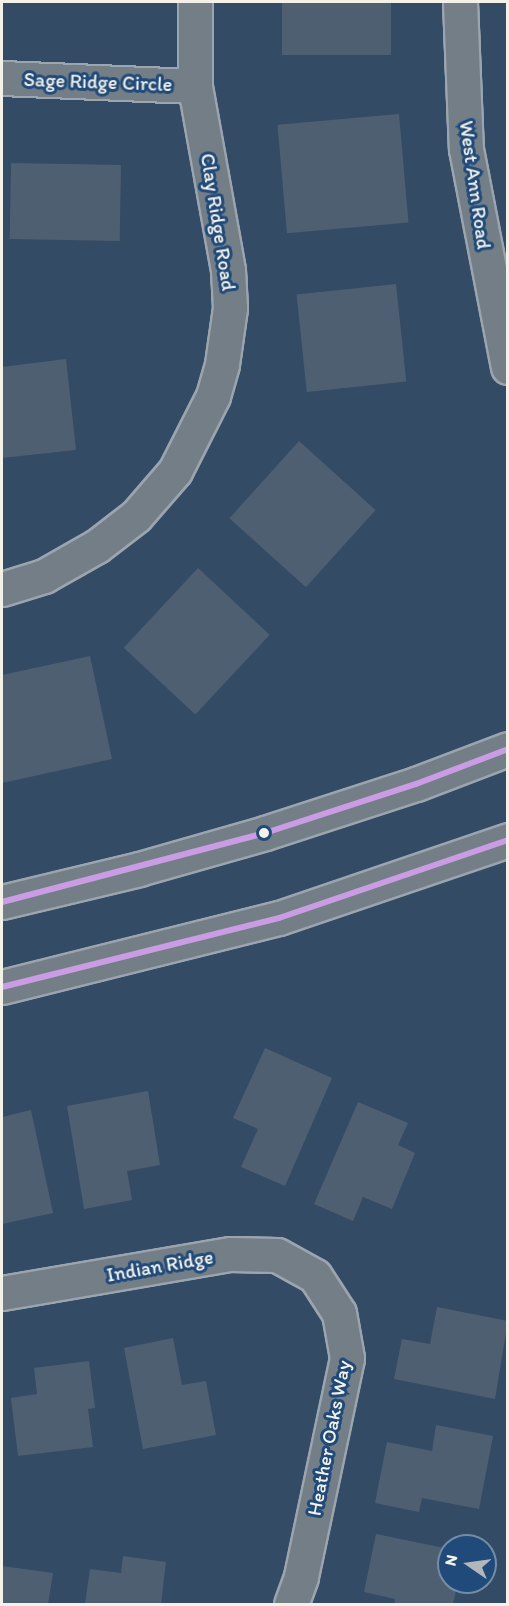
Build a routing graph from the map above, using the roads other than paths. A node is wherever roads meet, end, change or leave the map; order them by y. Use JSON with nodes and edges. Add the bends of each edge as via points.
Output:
{"nodes":[{"id":1,"x":195,"y":2,"type":"edge"},
{"id":2,"x":460,"y":2,"type":"edge"},
{"id":3,"x":2,"y":78,"type":"edge"},
{"id":4,"x":195,"y":86,"type":"junction"},
{"id":5,"x":507,"y":367,"type":"edge"},
{"id":6,"x":2,"y":589,"type":"edge"},
{"id":7,"x":507,"y":749,"type":"edge"},
{"id":8,"x":507,"y":840,"type":"edge"},
{"id":9,"x":2,"y":902,"type":"edge"},
{"id":10,"x":2,"y":987,"type":"edge"},
{"id":11,"x":315,"y":1276,"type":"joint"},
{"id":12,"x":2,"y":1293,"type":"edge"},
{"id":13,"x":291,"y":1605,"type":"edge"}],
"edges":[{"from":1,"to":4,"type":"street","name":"Clay Ridge Road"},
{"from":2,"to":5,"type":"street","name":"West Ann Road","via":[[466,149]]},
{"from":3,"to":4,"type":"street","name":"Sage Ridge Circle"},
{"from":4,"to":6,"type":"street","name":"Clay Ridge Road","via":[[228,270],[230,308],[213,396],[175,471],[136,516],[98,546],[44,576]]},
{"from":7,"to":9,"type":"street","via":[[416,784],[265,833]]},
{"from":8,"to":10,"type":"street","via":[[279,918]]},
{"from":11,"to":12,"type":"street","name":"Indian Ridge","via":[[277,1255],[230,1254]]},
{"from":11,"to":13,"type":"street","name":"Heather Oaks Way","via":[[339,1313],[347,1358],[301,1577]]}]}
